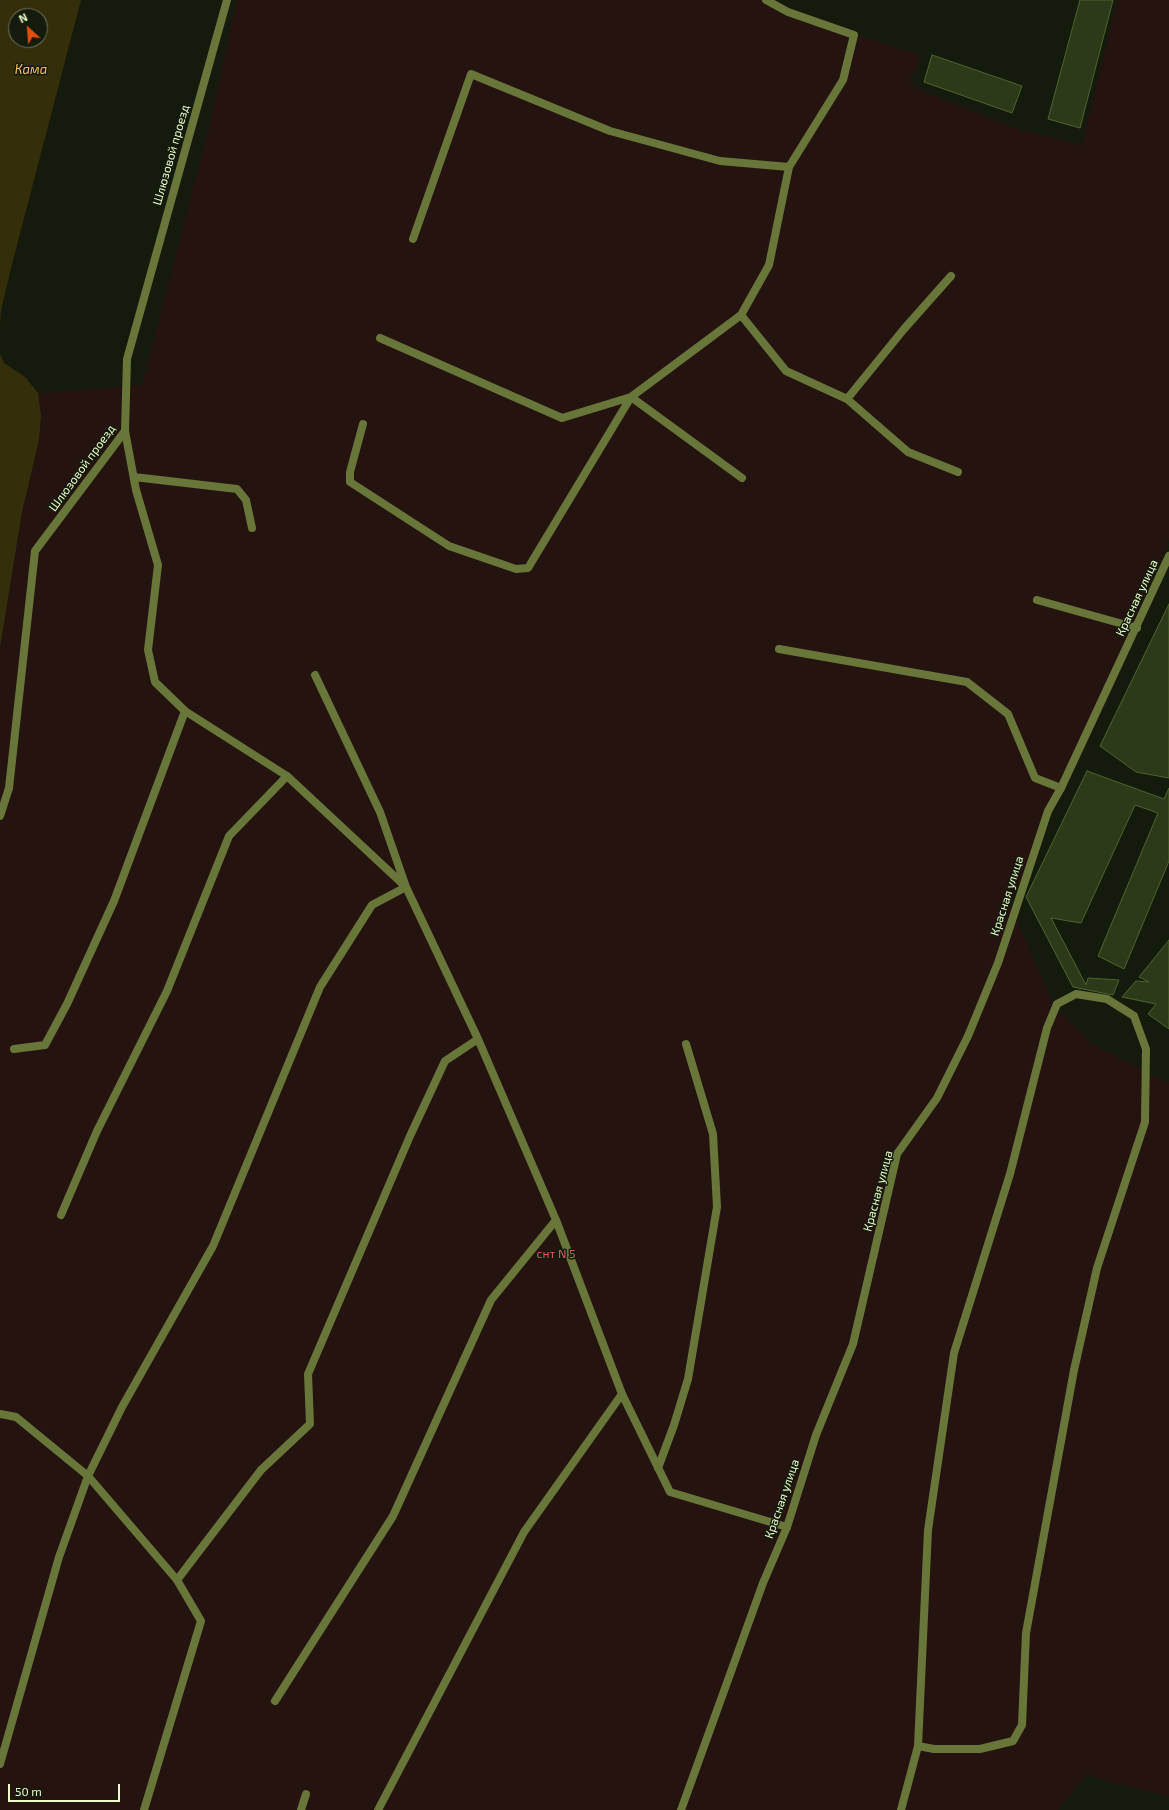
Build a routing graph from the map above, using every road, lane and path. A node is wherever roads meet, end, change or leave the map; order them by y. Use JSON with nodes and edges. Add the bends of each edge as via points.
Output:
{"nodes":[{"id":1,"x":227,"y":0,"type":"edge"},
{"id":2,"x":766,"y":0,"type":"edge"},
{"id":3,"x":789,"y":167,"type":"junction"},
{"id":4,"x":413,"y":239,"type":"dead end"},
{"id":5,"x":951,"y":276,"type":"dead end"},
{"id":6,"x":741,"y":315,"type":"junction"},
{"id":7,"x":380,"y":338,"type":"dead end"},
{"id":8,"x":631,"y":396,"type":"junction"},
{"id":9,"x":847,"y":399,"type":"junction"},
{"id":10,"x":363,"y":424,"type":"dead end"},
{"id":11,"x":126,"y":431,"type":"junction"},
{"id":12,"x":958,"y":472,"type":"dead end"},
{"id":13,"x":134,"y":477,"type":"junction"},
{"id":14,"x":742,"y":478,"type":"dead end"},
{"id":15,"x":252,"y":528,"type":"dead end"},
{"id":16,"x":1169,"y":556,"type":"edge"},
{"id":17,"x":1037,"y":600,"type":"dead end"},
{"id":18,"x":1137,"y":628,"type":"junction"},
{"id":19,"x":779,"y":649,"type":"dead end"},
{"id":20,"x":314,"y":675,"type":"dead end"},
{"id":21,"x":186,"y":711,"type":"junction"},
{"id":22,"x":287,"y":776,"type":"junction"},
{"id":23,"x":1061,"y":788,"type":"junction"},
{"id":24,"x":0,"y":816,"type":"edge"},
{"id":25,"x":406,"y":887,"type":"junction"},
{"id":26,"x":478,"y":1039,"type":"junction"},
{"id":27,"x":686,"y":1044,"type":"dead end"},
{"id":28,"x":14,"y":1049,"type":"dead end"},
{"id":29,"x":61,"y":1215,"type":"dead end"},
{"id":30,"x":556,"y":1220,"type":"junction"},
{"id":31,"x":622,"y":1394,"type":"junction"},
{"id":32,"x":0,"y":1414,"type":"edge"},
{"id":33,"x":658,"y":1468,"type":"junction"},
{"id":34,"x":88,"y":1476,"type":"junction"},
{"id":35,"x":787,"y":1527,"type":"junction"},
{"id":36,"x":177,"y":1580,"type":"junction"},
{"id":37,"x":275,"y":1701,"type":"dead end"},
{"id":38,"x":918,"y":1746,"type":"junction"},
{"id":39,"x":0,"y":1764,"type":"edge"},
{"id":40,"x":306,"y":1794,"type":"dead end"},
{"id":41,"x":144,"y":1810,"type":"edge"},
{"id":42,"x":301,"y":1810,"type":"edge"},
{"id":43,"x":378,"y":1810,"type":"edge"},
{"id":44,"x":681,"y":1810,"type":"edge"},
{"id":45,"x":901,"y":1810,"type":"edge"}],
"edges":[{"from":1,"to":11,"type":"street","name":"Шлюзовой проезд","via":[[127,359]]},
{"from":2,"to":3,"type":"street","via":[[788,12],[854,35],[843,80]]},
{"from":3,"to":4,"type":"street","via":[[720,161],[610,131],[471,74]]},
{"from":3,"to":6,"type":"street","via":[[769,265]]},
{"from":5,"to":9,"type":"street"},
{"from":6,"to":8,"type":"street"},
{"from":6,"to":9,"type":"street","via":[[786,371]]},
{"from":7,"to":8,"type":"street","via":[[562,418]]},
{"from":8,"to":10,"type":"street","via":[[528,568],[516,569],[449,546],[350,482],[350,472]]},
{"from":8,"to":14,"type":"street"},
{"from":9,"to":12,"type":"street","via":[[908,452]]},
{"from":11,"to":13,"type":"street"},
{"from":11,"to":24,"type":"street","name":"Шлюзовой проезд","via":[[35,551],[9,788]]},
{"from":13,"to":15,"type":"street","via":[[237,489],[246,500]]},
{"from":13,"to":21,"type":"street","via":[[158,565],[149,657],[155,682]]},
{"from":16,"to":18,"type":"street","name":"Красная улица"},
{"from":17,"to":18,"type":"street"},
{"from":18,"to":23,"type":"street","name":"Красная улица"},
{"from":19,"to":23,"type":"street","via":[[967,682],[1008,714],[1035,778]]},
{"from":20,"to":25,"type":"street","via":[[380,812]]},
{"from":21,"to":22,"type":"street"},
{"from":21,"to":28,"type":"street","via":[[114,901],[67,1004],[45,1045]]},
{"from":22,"to":25,"type":"street"},
{"from":22,"to":29,"type":"street","via":[[229,836],[167,991],[97,1131]]},
{"from":23,"to":35,"type":"street","name":"Красная улица","via":[[1048,811],[998,963],[968,1036],[937,1098],[897,1154],[853,1344],[816,1435]]},
{"from":25,"to":26,"type":"street"},
{"from":25,"to":34,"type":"street","via":[[372,905],[320,986],[213,1246],[122,1407]]},
{"from":26,"to":30,"type":"street"},
{"from":26,"to":36,"type":"street","via":[[445,1061],[410,1136],[308,1374],[310,1424],[261,1470]]},
{"from":27,"to":33,"type":"street","via":[[714,1134],[717,1207],[688,1379]]},
{"from":30,"to":31,"type":"street"},
{"from":30,"to":37,"type":"street","via":[[491,1300],[393,1516]]},
{"from":31,"to":33,"type":"street"},
{"from":31,"to":43,"type":"street","via":[[524,1532]]},
{"from":32,"to":34,"type":"street","via":[[16,1417]]},
{"from":33,"to":35,"type":"street","via":[[670,1492]]},
{"from":34,"to":36,"type":"street"},
{"from":34,"to":39,"type":"street","via":[[59,1557]]},
{"from":35,"to":44,"type":"street","name":"Красная улица","via":[[763,1583]]},
{"from":36,"to":41,"type":"street","via":[[201,1622]]},
{"from":38,"to":38,"type":"street","via":[[928,1530],[954,1353],[1010,1174],[1047,1028],[1057,1004],[1076,994],[1108,999],[1134,1016],[1146,1049],[1145,1122],[1097,1268],[1074,1370],[1026,1633],[1022,1725],[1013,1741],[980,1749],[934,1749]]},
{"from":38,"to":45,"type":"street"},
{"from":40,"to":42,"type":"street"}]}
